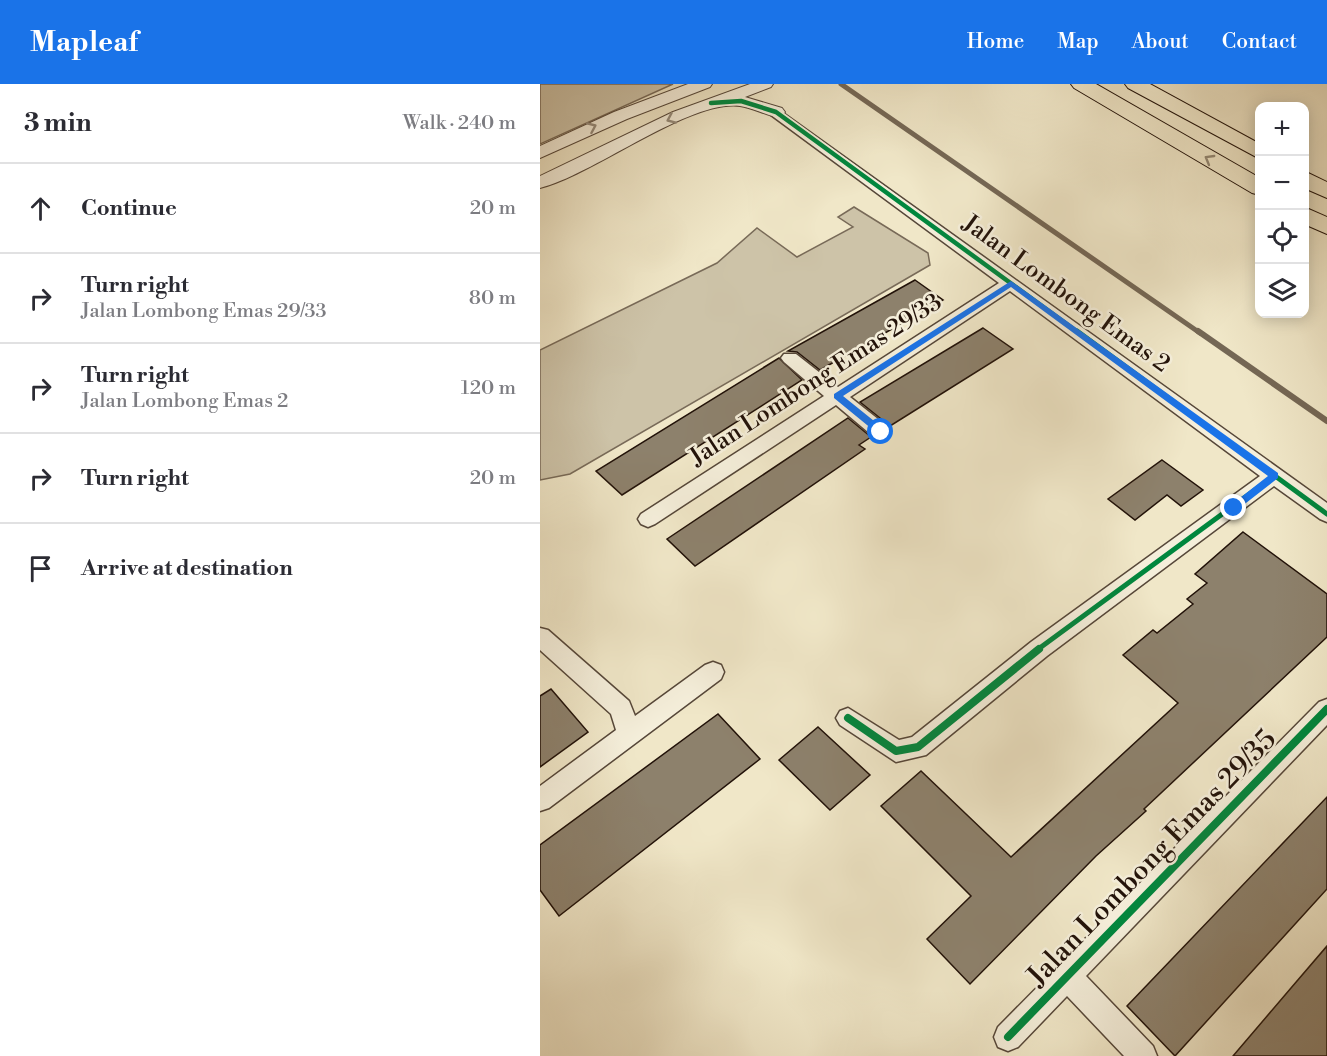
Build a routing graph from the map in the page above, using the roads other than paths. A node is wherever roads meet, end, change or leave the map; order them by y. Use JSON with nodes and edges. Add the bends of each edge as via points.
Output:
{"nodes":[{"id":1,"x":701,"y":84,"type":"edge"},
{"id":2,"x":765,"y":84,"type":"edge"},
{"id":3,"x":772,"y":84,"type":"edge"},
{"id":4,"x":1082,"y":84,"type":"edge"},
{"id":5,"x":1135,"y":84,"type":"edge"},
{"id":6,"x":711,"y":103,"type":"junction"},
{"id":7,"x":776,"y":112,"type":"junction"},
{"id":8,"x":1255,"y":150,"type":"edge"},
{"id":9,"x":540,"y":153,"type":"edge"},
{"id":10,"x":1309,"y":180,"type":"edge"},
{"id":11,"x":540,"y":183,"type":"edge"},
{"id":12,"x":1255,"y":185,"type":"edge"},
{"id":13,"x":1327,"y":191,"type":"edge"},
{"id":14,"x":1309,"y":216,"type":"edge"},
{"id":15,"x":1327,"y":227,"type":"edge"},
{"id":16,"x":1011,"y":283,"type":"junction"},
{"id":17,"x":790,"y":358,"type":"dead end"},
{"id":18,"x":837,"y":396,"type":"junction"},
{"id":19,"x":881,"y":432,"type":"dead end"},
{"id":20,"x":1267,"y":482,"type":"junction"},
{"id":21,"x":1327,"y":514,"type":"edge"},
{"id":22,"x":648,"y":519,"type":"dead end"},
{"id":23,"x":540,"y":637,"type":"edge"},
{"id":24,"x":713,"y":672,"type":"dead end"},
{"id":25,"x":1327,"y":709,"type":"edge"},
{"id":26,"x":848,"y":718,"type":"dead end"},
{"id":27,"x":629,"y":734,"type":"junction"},
{"id":28,"x":540,"y":800,"type":"edge"},
{"id":29,"x":1066,"y":975,"type":"junction"},
{"id":30,"x":1008,"y":1037,"type":"dead end"},
{"id":31,"x":1143,"y":1056,"type":"edge"}],
"edges":[{"from":9,"to":1,"type":"street","one_way":true,"via":[[590,128]]},
{"from":2,"to":6,"type":"street"},
{"from":3,"to":7,"type":"street","via":[[766,95]]},
{"from":12,"to":4,"type":"main road","one_way":true},
{"from":5,"to":8,"type":"main road"},
{"from":6,"to":7,"type":"street","via":[[741,101]]},
{"from":6,"to":11,"type":"street","one_way":true,"via":[[639,133]]},
{"from":7,"to":16,"type":"street","name":"Jalan Lombong Emas 2"},
{"from":10,"to":13,"type":"main road"},
{"from":14,"to":15,"type":"main road"},
{"from":16,"to":18,"type":"street","name":"Jalan Lombong Emas 29/33"},
{"from":16,"to":20,"type":"street","name":"Jalan Lombong Emas 2"},
{"from":17,"to":18,"type":"street"},
{"from":18,"to":19,"type":"street"},
{"from":18,"to":22,"type":"street","name":"Jalan Lombong Emas 29/33"},
{"from":20,"to":21,"type":"street","name":"Jalan Lombong Emas 2"},
{"from":20,"to":26,"type":"street","via":[[1039,649],[918,747],[896,751]]},
{"from":23,"to":27,"type":"street","via":[[621,708]]},
{"from":24,"to":27,"type":"street"},
{"from":25,"to":29,"type":"street","name":"Jalan Lombong Emas 29/35"},
{"from":27,"to":28,"type":"street"},
{"from":29,"to":30,"type":"street","name":"Jalan Lombong Emas 29/35"},
{"from":29,"to":31,"type":"street"}]}
